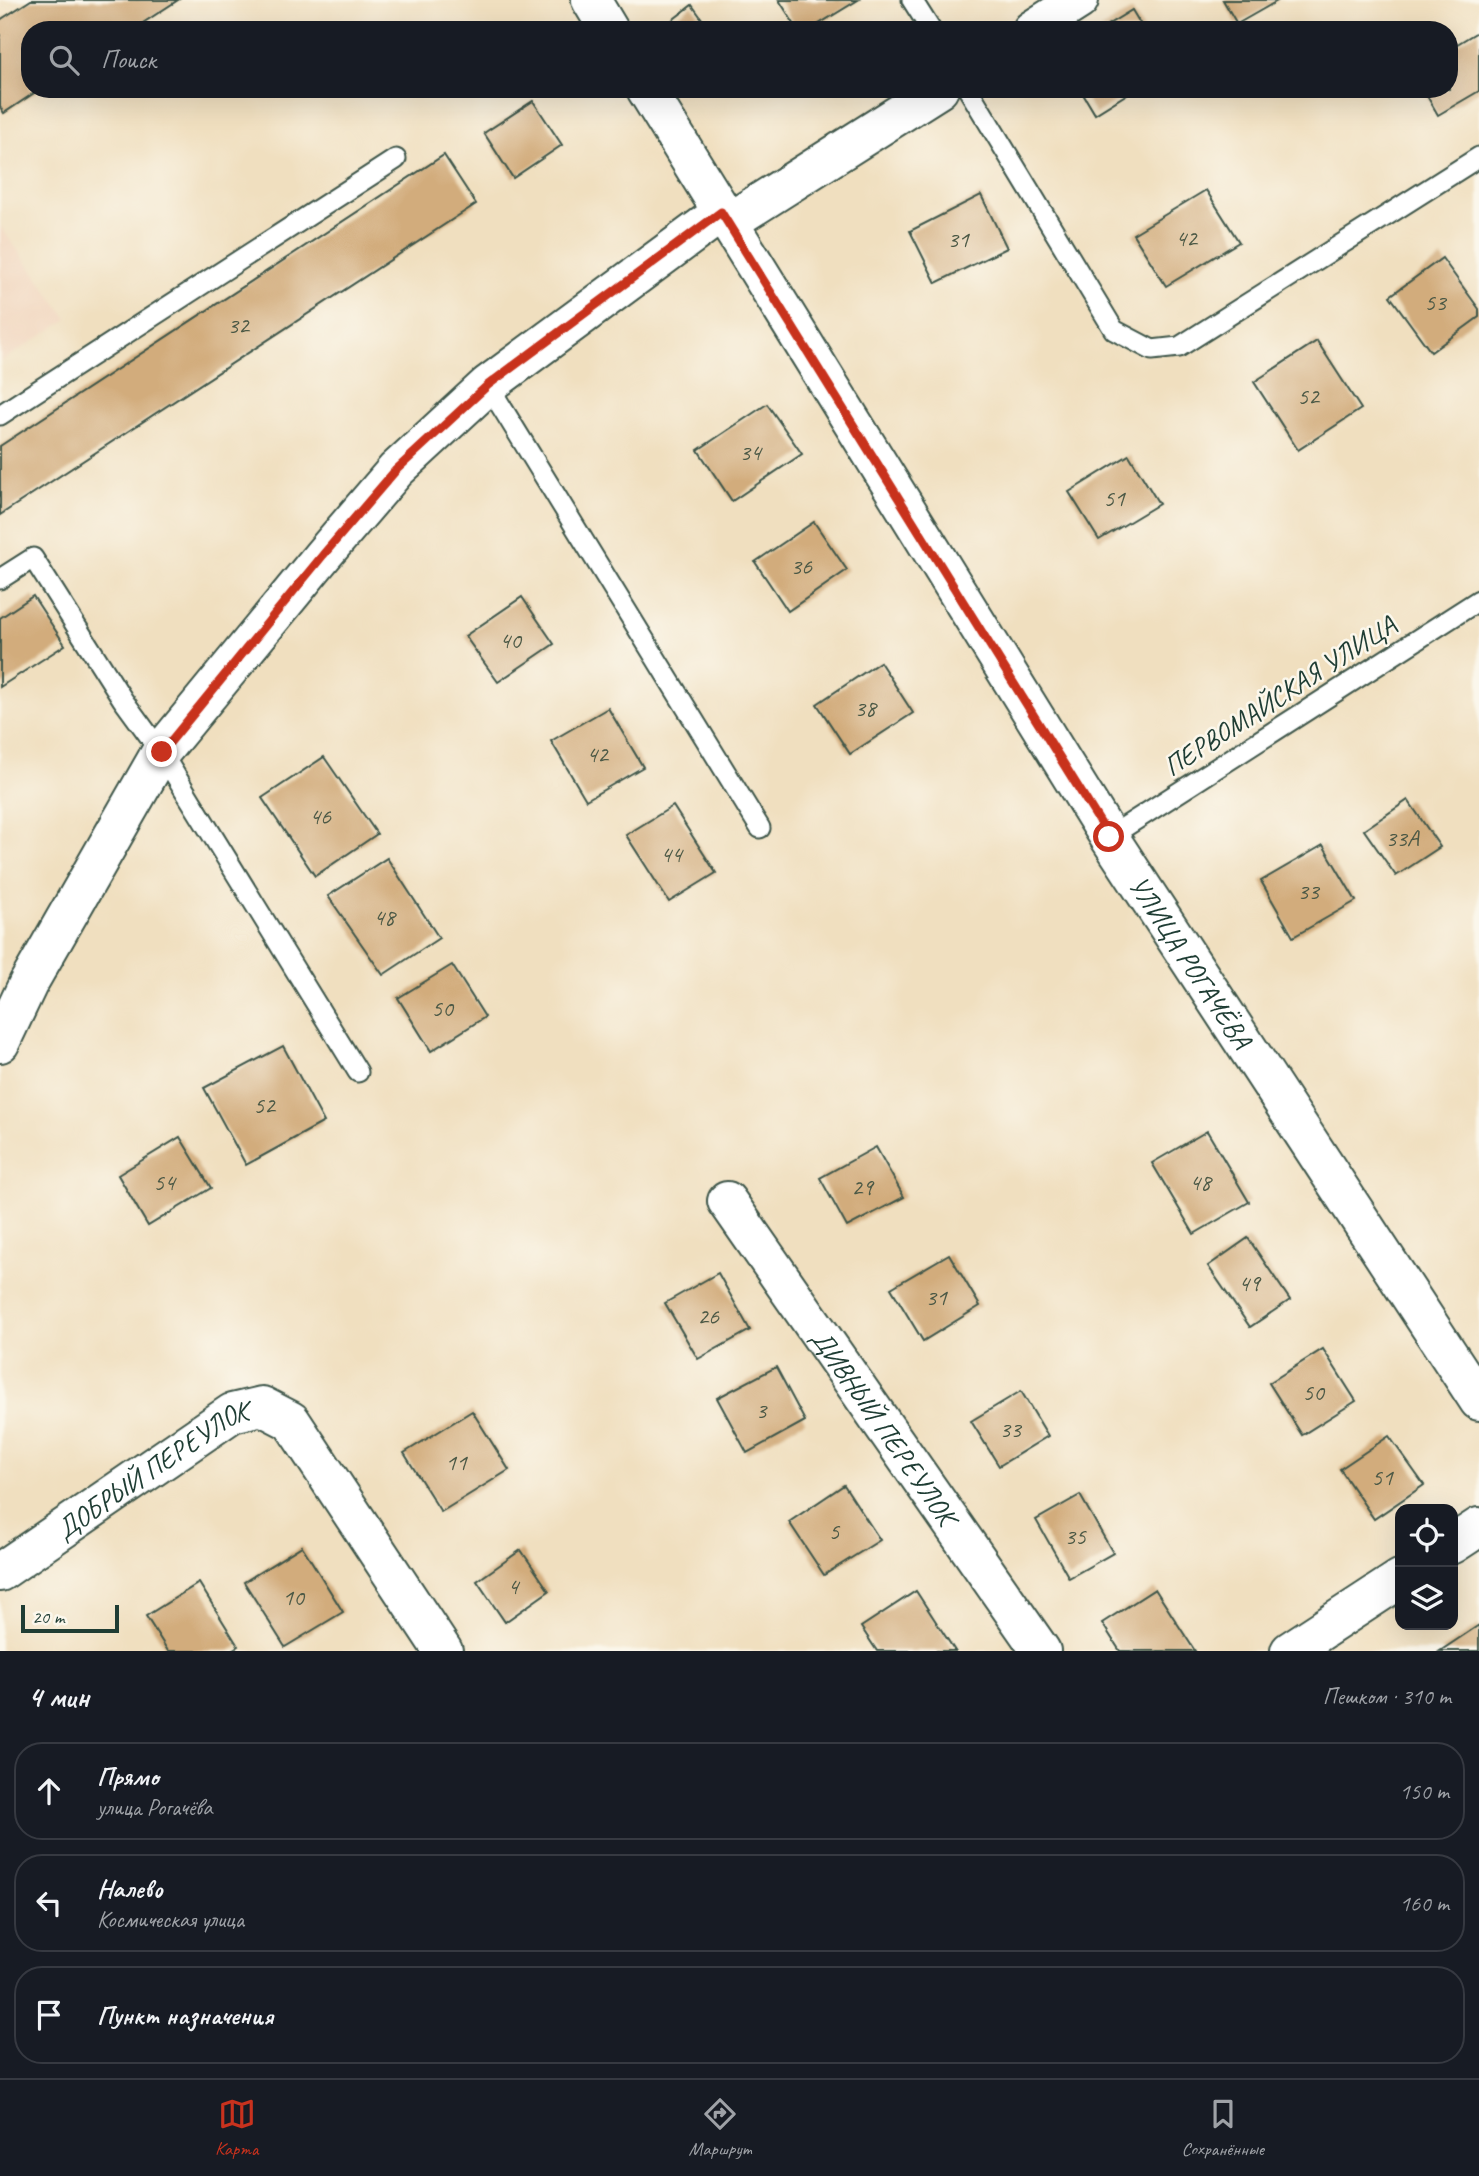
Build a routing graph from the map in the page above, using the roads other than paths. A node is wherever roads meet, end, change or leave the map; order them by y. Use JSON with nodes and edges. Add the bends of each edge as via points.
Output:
{"nodes":[{"id":1,"x":591,"y":0,"type":"edge"},
{"id":2,"x":912,"y":0,"type":"edge"},
{"id":3,"x":1079,"y":0,"type":"edge"},
{"id":4,"x":604,"y":21,"type":"edge"},
{"id":5,"x":925,"y":21,"type":"edge"},
{"id":6,"x":1046,"y":21,"type":"edge"},
{"id":7,"x":652,"y":98,"type":"edge"},
{"id":8,"x":924,"y":98,"type":"edge"},
{"id":9,"x":973,"y":98,"type":"edge"},
{"id":10,"x":1479,"y":157,"type":"edge"},
{"id":11,"x":396,"y":159,"type":"dead end"},
{"id":12,"x":725,"y":217,"type":"junction"},
{"id":13,"x":488,"y":385,"type":"junction"},
{"id":14,"x":0,"y":415,"type":"edge"},
{"id":15,"x":0,"y":579,"type":"edge"},
{"id":16,"x":1479,"y":600,"type":"edge"},
{"id":17,"x":162,"y":752,"type":"junction"},
{"id":18,"x":760,"y":828,"type":"dead end"},
{"id":19,"x":1109,"y":837,"type":"junction"},
{"id":20,"x":0,"y":1043,"type":"edge"},
{"id":21,"x":358,"y":1072,"type":"dead end"},
{"id":22,"x":727,"y":1201,"type":"dead end"},
{"id":23,"x":1479,"y":1401,"type":"edge"},
{"id":24,"x":1479,"y":1527,"type":"edge"},
{"id":25,"x":1458,"y":1541,"type":"edge"},
{"id":26,"x":0,"y":1572,"type":"edge"},
{"id":27,"x":1395,"y":1582,"type":"edge"},
{"id":28,"x":443,"y":1651,"type":"edge"},
{"id":29,"x":1041,"y":1651,"type":"edge"},
{"id":30,"x":1290,"y":1651,"type":"edge"}],
"edges":[{"from":1,"to":4,"type":"street"},
{"from":2,"to":5,"type":"lane"},
{"from":3,"to":6,"type":"street"},
{"from":7,"to":12,"type":"street","name":"УЛИЦА РОГАЧЁВА"},
{"from":8,"to":12,"type":"street"},
{"from":9,"to":10,"type":"lane","via":[[1114,330],[1152,350],[1179,346]]},
{"from":11,"to":14,"type":"lane"},
{"from":12,"to":13,"type":"street"},
{"from":12,"to":19,"type":"street","name":"УЛИЦА РОГАЧЁВА"},
{"from":13,"to":17,"type":"street","via":[[396,470]]},
{"from":13,"to":18,"type":"lane"},
{"from":15,"to":17,"type":"lane","via":[[33,558],[123,701]]},
{"from":16,"to":19,"type":"lane","name":"ПЕРВОМАЙСКАЯ УЛИЦА"},
{"from":17,"to":20,"type":"street","via":[[28,984]]},
{"from":17,"to":21,"type":"lane"},
{"from":19,"to":23,"type":"street","name":"УЛИЦА РОГАЧЁВА"},
{"from":22,"to":29,"type":"street","name":"ДИВНЫЙ ПЕРЕУЛОК"},
{"from":24,"to":25,"type":"street"},
{"from":26,"to":28,"type":"street","name":"ДОБРЫЙ ПЕРЕУЛОК","via":[[232,1413],[262,1406],[291,1422]]},
{"from":27,"to":30,"type":"street"}]}
